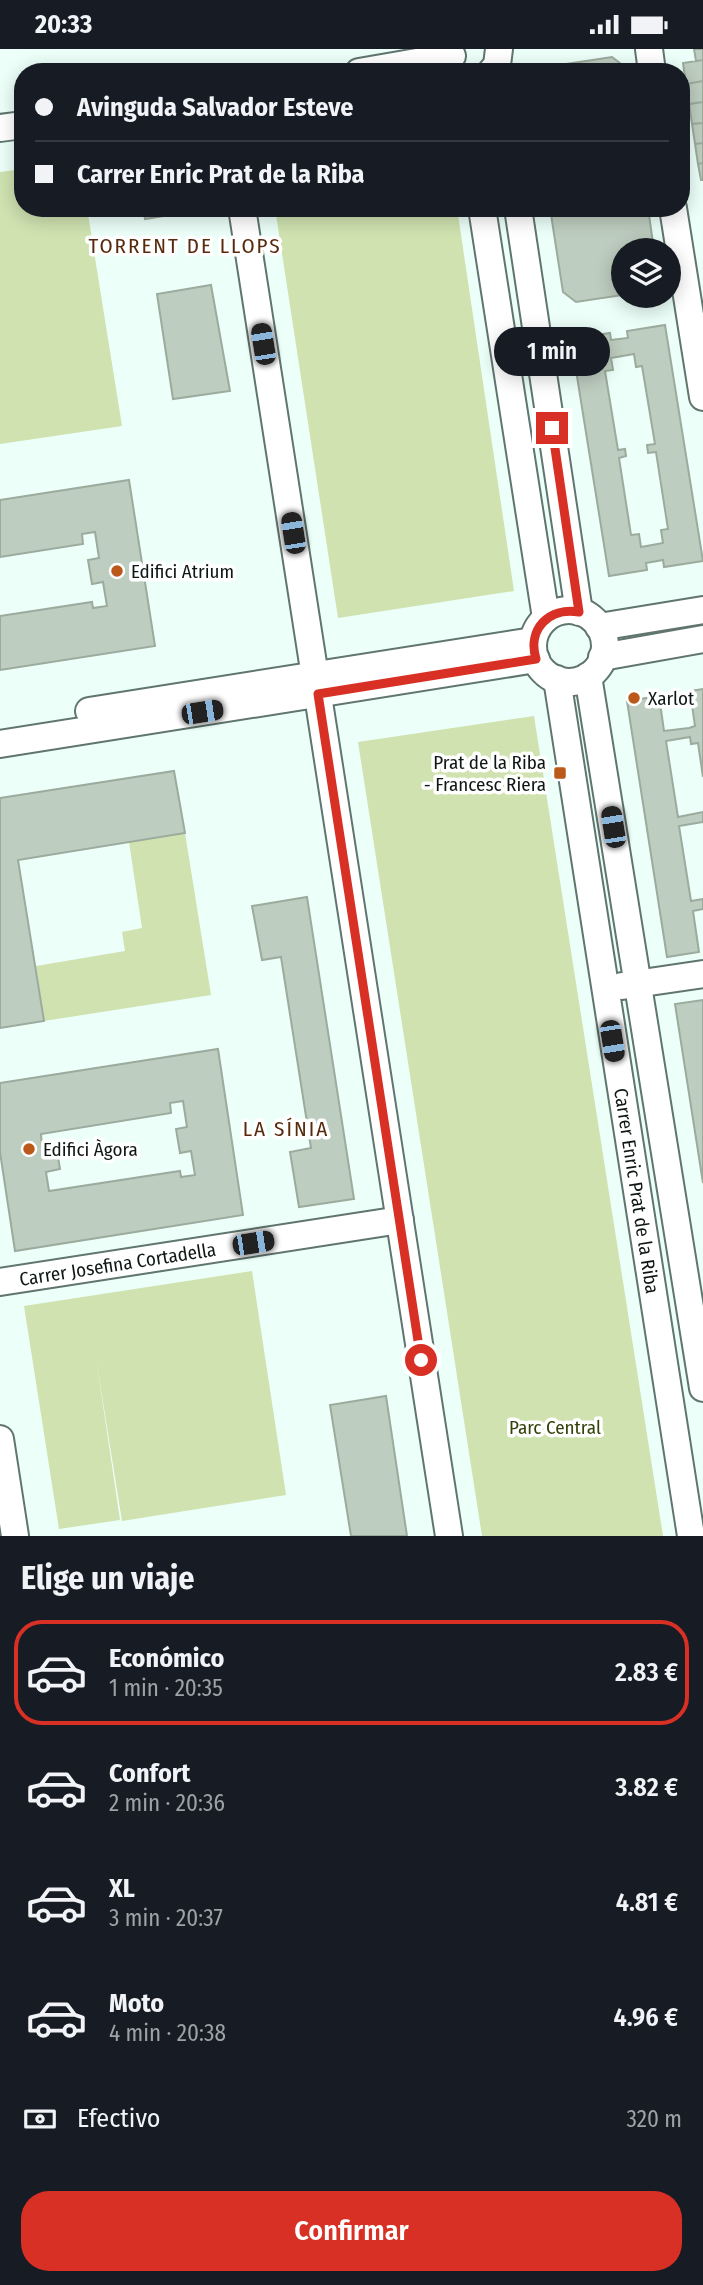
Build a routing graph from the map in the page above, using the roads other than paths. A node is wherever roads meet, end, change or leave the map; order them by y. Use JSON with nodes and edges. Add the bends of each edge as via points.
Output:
{"nodes":[{"id":1,"x":455,"y":59,"type":"edge"},
{"id":2,"x":425,"y":63,"type":"edge"},
{"id":3,"x":243,"y":217,"type":"edge"},
{"id":4,"x":483,"y":217,"type":"edge"},
{"id":5,"x":520,"y":217,"type":"edge"},
{"id":6,"x":674,"y":217,"type":"edge"},
{"id":7,"x":703,"y":397,"type":"edge"},
{"id":8,"x":703,"y":610,"type":"edge"},
{"id":9,"x":589,"y":620,"type":"junction"},
{"id":10,"x":538,"y":639,"type":"junction"},
{"id":11,"x":703,"y":639,"type":"edge"},
{"id":12,"x":595,"y":666,"type":"junction"},
{"id":13,"x":557,"y":679,"type":"junction"},
{"id":14,"x":316,"y":685,"type":"junction"},
{"id":15,"x":0,"y":725,"type":"edge"},
{"id":16,"x":0,"y":744,"type":"edge"},
{"id":17,"x":703,"y":974,"type":"edge"},
{"id":18,"x":638,"y":984,"type":"junction"},
{"id":19,"x":604,"y":989,"type":"junction"},
{"id":20,"x":400,"y":1220,"type":"junction"},
{"id":21,"x":694,"y":1268,"type":"edge"},
{"id":22,"x":651,"y":1273,"type":"junction"},
{"id":23,"x":0,"y":1282,"type":"edge"},
{"id":24,"x":703,"y":1388,"type":"edge"},
{"id":25,"x":0,"y":1439,"type":"edge"},
{"id":26,"x":15,"y":1536,"type":"edge"},
{"id":27,"x":449,"y":1536,"type":"edge"},
{"id":28,"x":691,"y":1536,"type":"edge"}],
"edges":[{"from":1,"to":2,"type":"street"},
{"from":3,"to":14,"type":"street"},
{"from":4,"to":10,"type":"street"},
{"from":5,"to":9,"type":"street"},
{"from":6,"to":7,"type":"street"},
{"from":8,"to":9,"type":"street"},
{"from":9,"to":10,"type":"street","via":[[559,611]]},
{"from":9,"to":12,"type":"street","via":[[604,642]]},
{"from":10,"to":13,"type":"street","via":[[545,673]]},
{"from":10,"to":14,"type":"street"},
{"from":11,"to":12,"type":"street"},
{"from":12,"to":13,"type":"street","via":[[576,681]]},
{"from":12,"to":18,"type":"street","name":"Carrer Enric Prat de la Riba"},
{"from":13,"to":19,"type":"street","name":"Carrer Enric Prat de la Riba"},
{"from":14,"to":15,"type":"street"},
{"from":14,"to":16,"type":"street"},
{"from":14,"to":20,"type":"street"},
{"from":17,"to":18,"type":"street"},
{"from":18,"to":19,"type":"street"},
{"from":18,"to":21,"type":"street","name":"Carrer Enric Prat de la Riba"},
{"from":19,"to":22,"type":"street","name":"Carrer Enric Prat de la Riba"},
{"from":20,"to":23,"type":"street","name":"Carrer Josefina Cortadella"},
{"from":20,"to":27,"type":"street"},
{"from":21,"to":22,"type":"street"},
{"from":21,"to":24,"type":"street","name":"Carrer Enric Prat de la Riba"},
{"from":22,"to":28,"type":"street","name":"Carrer Enric Prat de la Riba"},
{"from":25,"to":26,"type":"street"}]}
